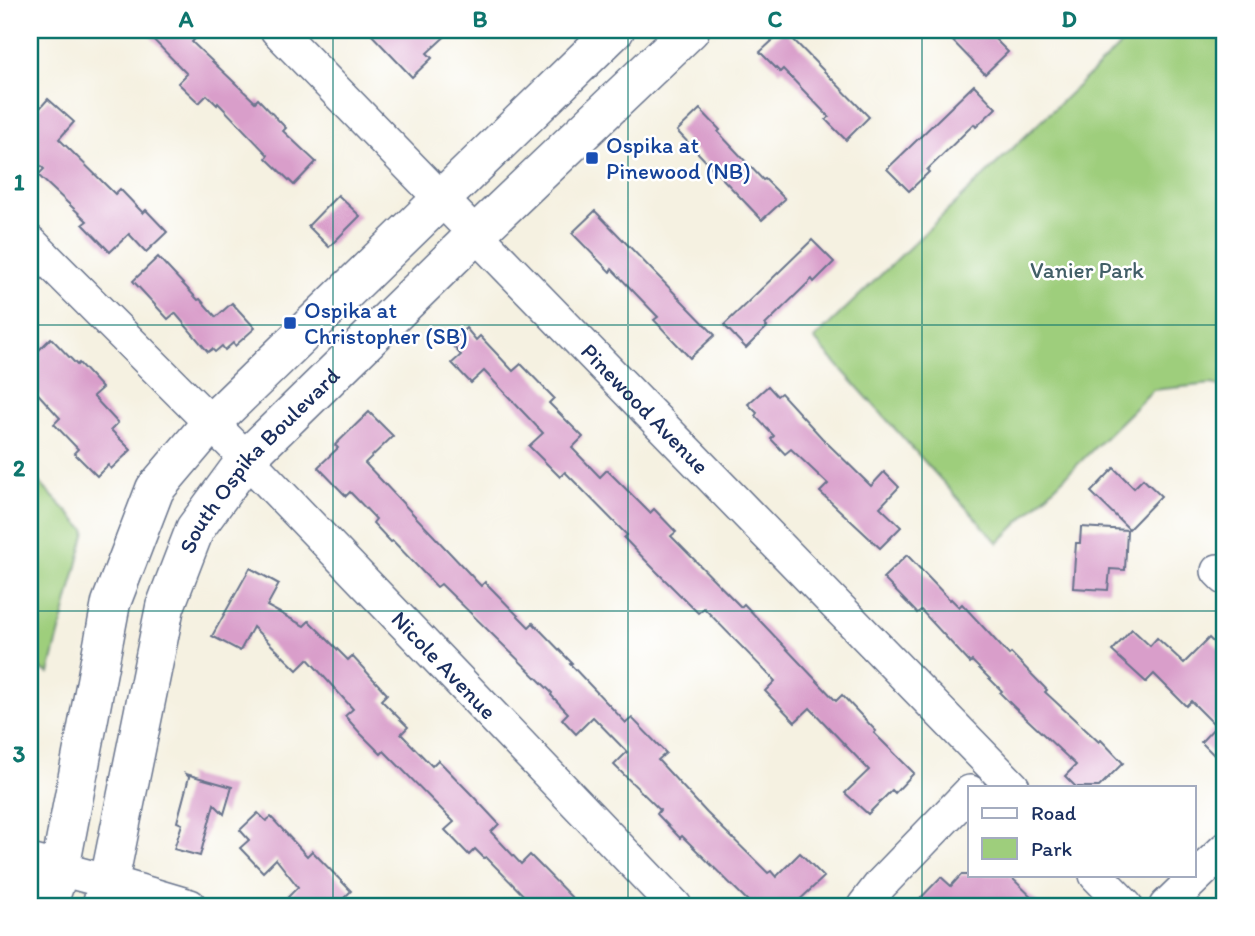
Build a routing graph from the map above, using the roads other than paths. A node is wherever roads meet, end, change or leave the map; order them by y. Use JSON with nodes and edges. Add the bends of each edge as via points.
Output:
{"nodes":[{"id":1,"x":278,"y":30,"type":"edge"},
{"id":2,"x":615,"y":30,"type":"edge"},
{"id":3,"x":690,"y":30,"type":"edge"},
{"id":4,"x":441,"y":198,"type":"junction"},
{"id":5,"x":476,"y":234,"type":"junction"},
{"id":6,"x":30,"y":242,"type":"edge"},
{"id":7,"x":211,"y":423,"type":"junction"},
{"id":8,"x":247,"y":458,"type":"junction"},
{"id":9,"x":994,"y":781,"type":"edge"},
{"id":10,"x":968,"y":794,"type":"edge"},
{"id":11,"x":1225,"y":849,"type":"edge"},
{"id":12,"x":45,"y":865,"type":"edge"},
{"id":13,"x":1097,"y":876,"type":"edge"},
{"id":14,"x":105,"y":894,"type":"edge"},
{"id":15,"x":47,"y":906,"type":"edge"},
{"id":16,"x":190,"y":906,"type":"edge"},
{"id":17,"x":676,"y":906,"type":"edge"},
{"id":18,"x":864,"y":906,"type":"edge"},
{"id":19,"x":1126,"y":906,"type":"edge"},
{"id":20,"x":1166,"y":906,"type":"edge"}],
"edges":[{"from":1,"to":4,"type":"street","name":"Pinewood Avenue"},
{"from":2,"to":4,"type":"main road"},
{"from":3,"to":5,"type":"main road","name":"South Ospika Boulevard"},
{"from":4,"to":5,"type":"street","name":"Pinewood Avenue"},
{"from":4,"to":7,"type":"main road"},
{"from":5,"to":8,"type":"main road","name":"South Ospika Boulevard"},
{"from":5,"to":9,"type":"street","name":"Pinewood Avenue"},
{"from":6,"to":7,"type":"street","name":"Nicole Avenue"},
{"from":7,"to":8,"type":"street","name":"Nicole Avenue"},
{"from":7,"to":12,"type":"main road","via":[[155,489],[111,603]]},
{"from":8,"to":14,"type":"main road","name":"South Ospika Boulevard","via":[[195,529],[164,607]]},
{"from":8,"to":17,"type":"street","name":"Nicole Avenue"},
{"from":10,"to":18,"type":"street"},
{"from":11,"to":20,"type":"street"},
{"from":12,"to":14,"type":"street"},
{"from":12,"to":15,"type":"main road"},
{"from":13,"to":19,"type":"street"},
{"from":14,"to":16,"type":"street"}]}
